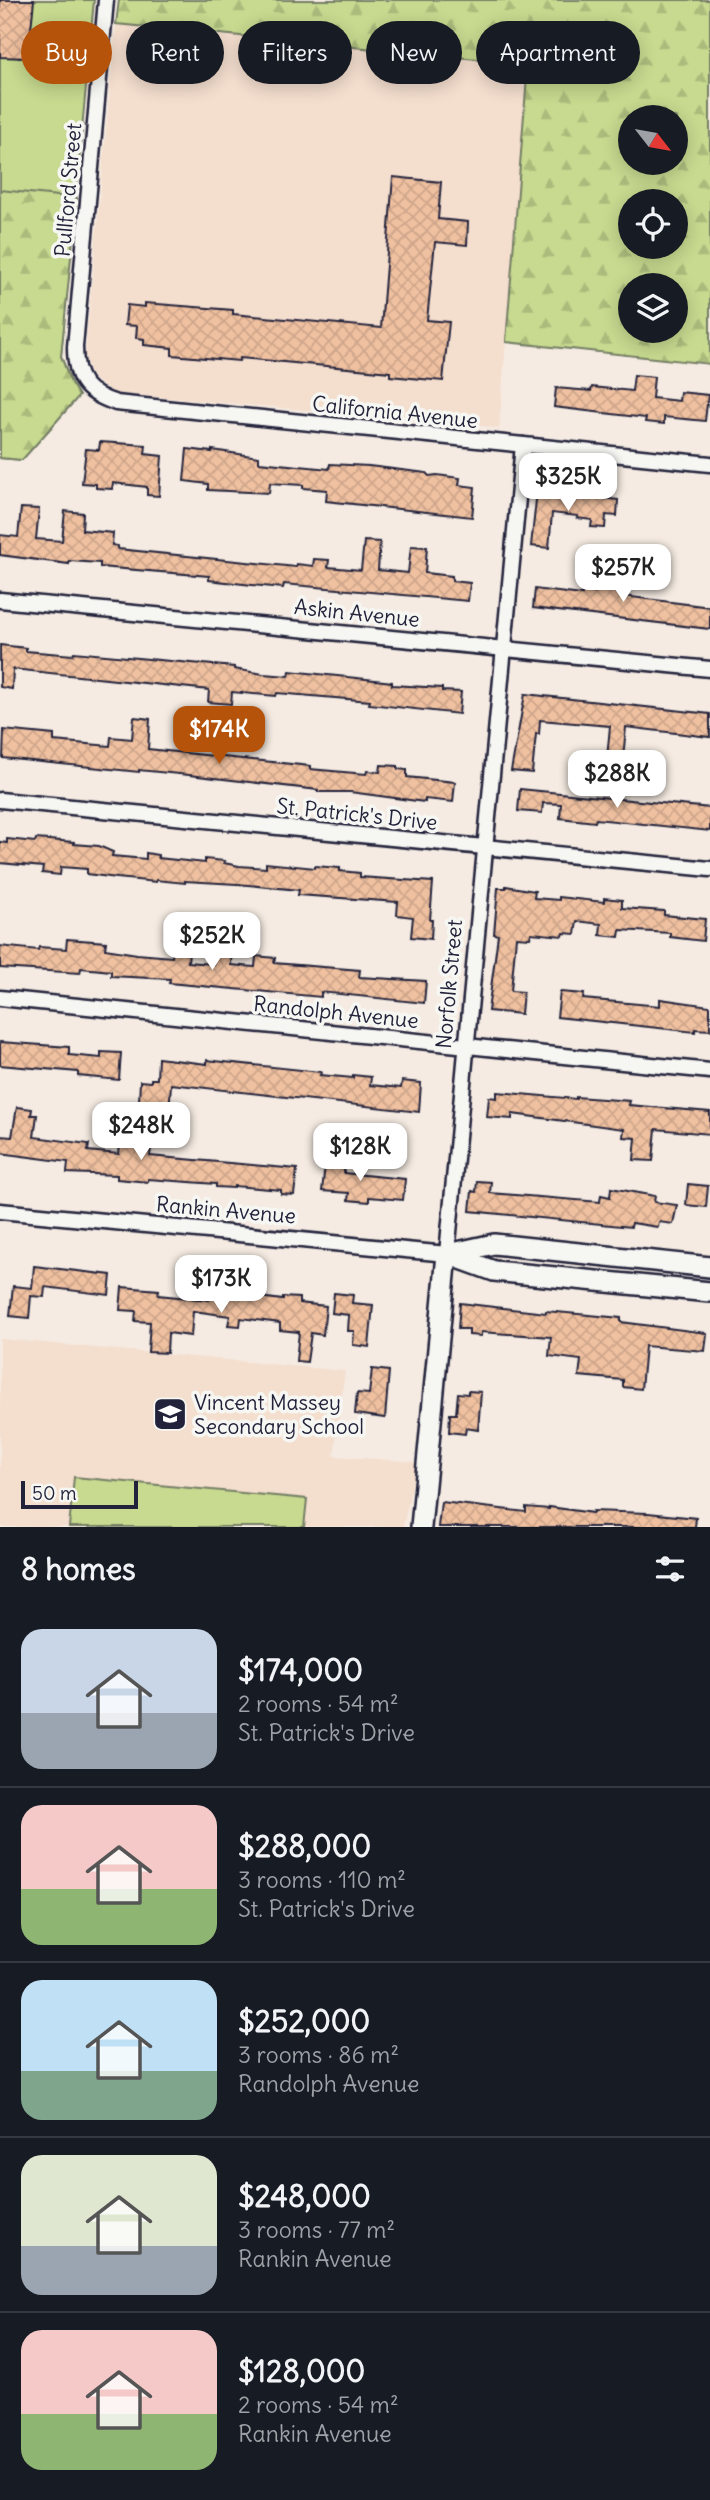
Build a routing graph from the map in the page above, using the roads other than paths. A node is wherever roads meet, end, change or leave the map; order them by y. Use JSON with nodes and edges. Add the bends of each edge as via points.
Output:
{"nodes":[{"id":1,"x":106,"y":0,"type":"edge"},
{"id":2,"x":82,"y":382,"type":"joint"},
{"id":3,"x":523,"y":445,"type":"junction"},
{"id":4,"x":710,"y":464,"type":"edge"},
{"id":5,"x":0,"y":600,"type":"edge"},
{"id":6,"x":504,"y":649,"type":"junction"},
{"id":7,"x":710,"y":669,"type":"edge"},
{"id":8,"x":0,"y":800,"type":"edge"},
{"id":9,"x":485,"y":848,"type":"junction"},
{"id":10,"x":710,"y":869,"type":"edge"},
{"id":11,"x":0,"y":998,"type":"edge"},
{"id":12,"x":466,"y":1046,"type":"junction"},
{"id":13,"x":710,"y":1071,"type":"edge"},
{"id":14,"x":0,"y":1211,"type":"edge"},
{"id":15,"x":447,"y":1254,"type":"junction"},
{"id":16,"x":710,"y":1267,"type":"edge"},
{"id":17,"x":710,"y":1292,"type":"edge"},
{"id":18,"x":421,"y":1527,"type":"edge"}],
"edges":[{"from":1,"to":2,"type":"street","name":"Pullford Street","via":[[75,347],[75,365]]},
{"from":2,"to":3,"type":"street","name":"California Avenue","via":[[96,396],[116,403]]},
{"from":3,"to":4,"type":"street","name":"California Avenue"},
{"from":3,"to":6,"type":"street","name":"Norfolk Street"},
{"from":5,"to":6,"type":"street","name":"Askin Avenue"},
{"from":6,"to":7,"type":"street","name":"Askin Avenue"},
{"from":6,"to":9,"type":"street","name":"Norfolk Street"},
{"from":8,"to":9,"type":"street","name":"St. Patrick's Drive"},
{"from":9,"to":10,"type":"street","name":"St. Patrick's Drive"},
{"from":9,"to":12,"type":"street","name":"Norfolk Street"},
{"from":11,"to":12,"type":"street","name":"Randolph Avenue"},
{"from":12,"to":13,"type":"street","name":"Randolph Avenue"},
{"from":12,"to":15,"type":"street","name":"Norfolk Street"},
{"from":14,"to":15,"type":"street","name":"Rankin Avenue"},
{"from":15,"to":16,"type":"street","name":"Rankin Avenue","via":[[494,1244]]},
{"from":15,"to":17,"type":"street","name":"Rankin Avenue","via":[[494,1271]]},
{"from":15,"to":18,"type":"street","name":"Norfolk Street"}]}
